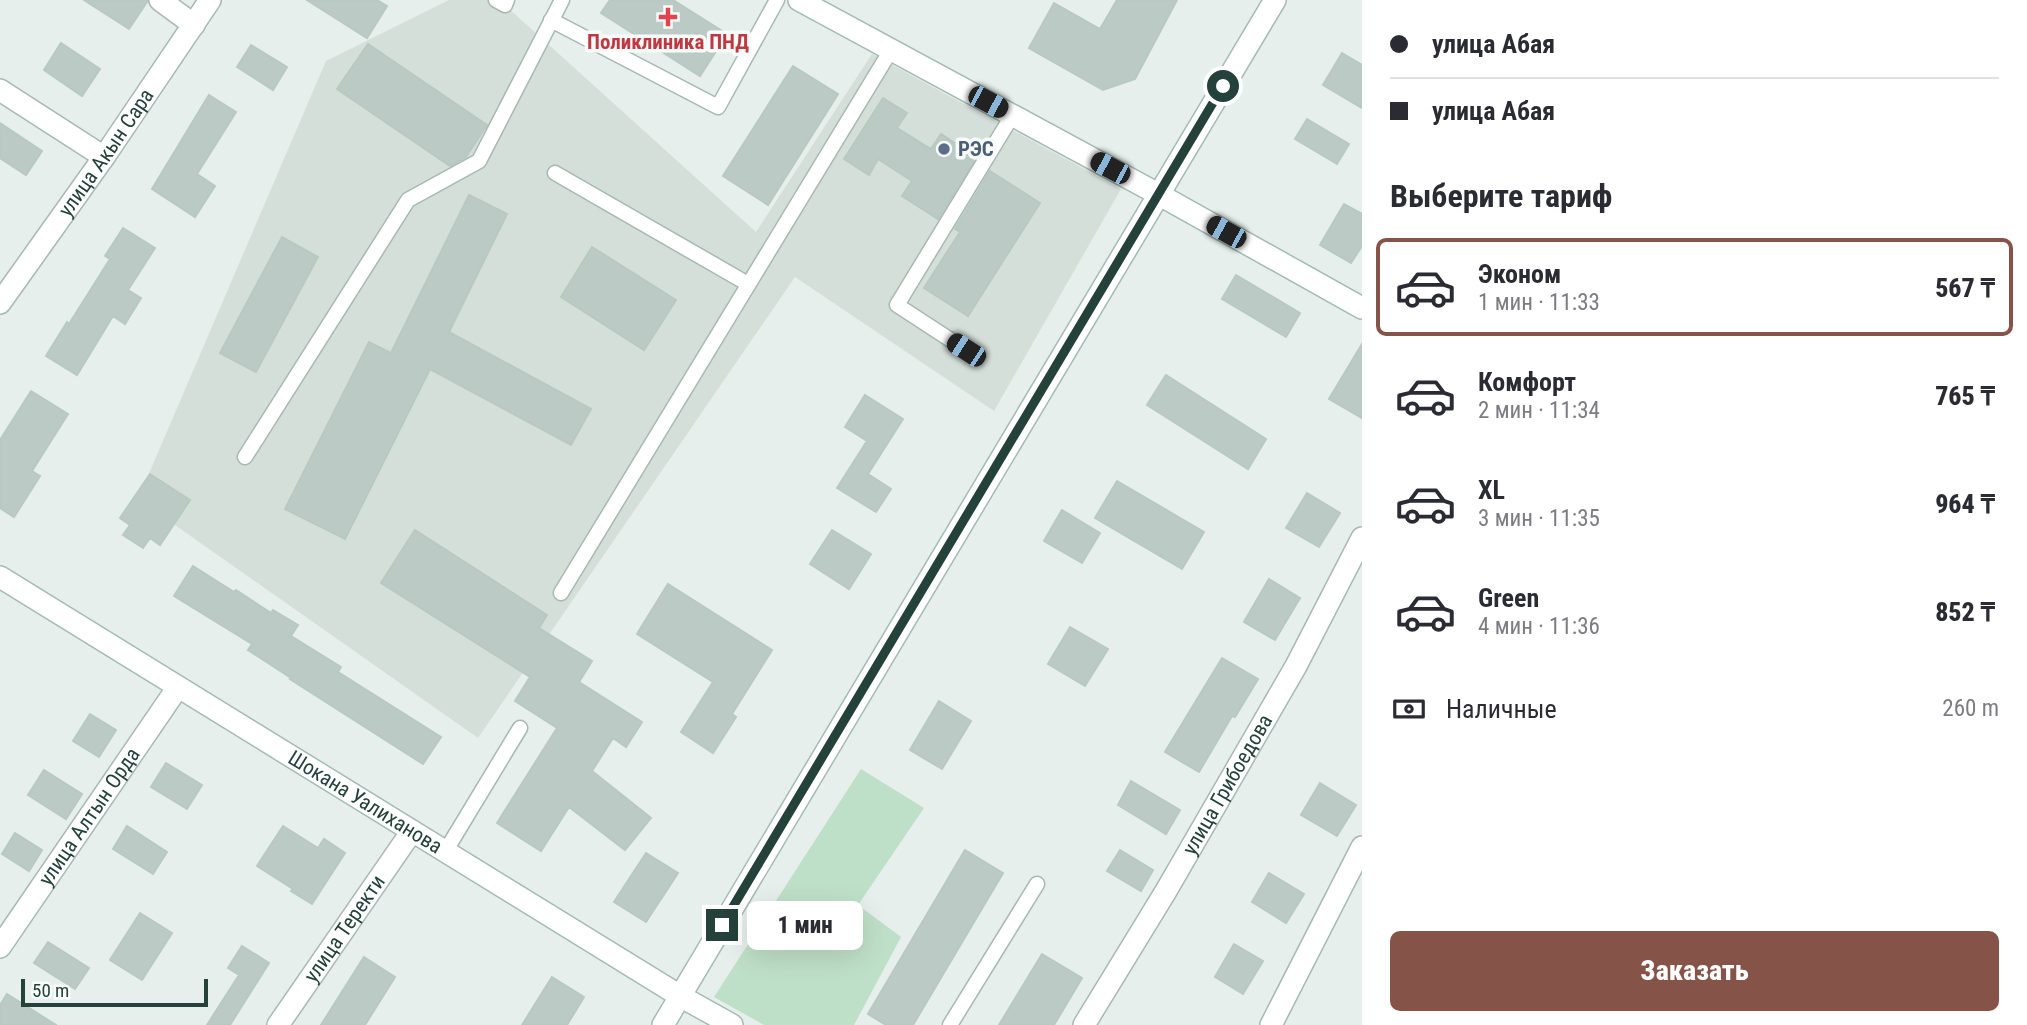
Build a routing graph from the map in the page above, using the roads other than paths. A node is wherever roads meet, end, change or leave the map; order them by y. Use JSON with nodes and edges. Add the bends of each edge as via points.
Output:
{"nodes":[{"id":1,"x":160,"y":0,"type":"edge"},
{"id":2,"x":210,"y":0,"type":"edge"},
{"id":3,"x":496,"y":0,"type":"edge"},
{"id":4,"x":507,"y":0,"type":"edge"},
{"id":5,"x":562,"y":0,"type":"edge"},
{"id":6,"x":777,"y":0,"type":"edge"},
{"id":7,"x":799,"y":0,"type":"edge"},
{"id":8,"x":1275,"y":0,"type":"edge"},
{"id":9,"x":551,"y":20,"type":"junction"},
{"id":10,"x":194,"y":25,"type":"junction"},
{"id":11,"x":891,"y":50,"type":"junction"},
{"id":12,"x":0,"y":90,"type":"edge"},
{"id":13,"x":1012,"y":116,"type":"junction"},
{"id":14,"x":104,"y":157,"type":"junction"},
{"id":15,"x":555,"y":173,"type":"dead end"},
{"id":16,"x":1158,"y":194,"type":"junction"},
{"id":17,"x":748,"y":284,"type":"junction"},
{"id":18,"x":0,"y":303,"type":"edge"},
{"id":19,"x":1362,"y":308,"type":"edge"},
{"id":20,"x":966,"y":350,"type":"dead end"},
{"id":21,"x":245,"y":457,"type":"dead end"},
{"id":22,"x":1362,"y":538,"type":"edge"},
{"id":23,"x":0,"y":577,"type":"edge"},
{"id":24,"x":561,"y":593,"type":"dead end"},
{"id":25,"x":178,"y":687,"type":"junction"},
{"id":26,"x":520,"y":728,"type":"dead end"},
{"id":27,"x":412,"y":831,"type":"junction"},
{"id":28,"x":1362,"y":847,"type":"edge"},
{"id":29,"x":446,"y":852,"type":"junction"},
{"id":30,"x":1037,"y":884,"type":"dead end"},
{"id":31,"x":0,"y":947,"type":"edge"},
{"id":32,"x":680,"y":996,"type":"junction"},
{"id":33,"x":278,"y":1025,"type":"edge"},
{"id":34,"x":663,"y":1025,"type":"edge"},
{"id":35,"x":732,"y":1025,"type":"edge"},
{"id":36,"x":950,"y":1025,"type":"edge"},
{"id":37,"x":1084,"y":1025,"type":"edge"},
{"id":38,"x":1271,"y":1025,"type":"edge"}],
"edges":[{"from":1,"to":10,"type":"street"},
{"from":2,"to":10,"type":"street","name":"улица Акын Сара"},
{"from":3,"to":4,"type":"lane","via":[[505,5]]},
{"from":5,"to":9,"type":"lane"},
{"from":6,"to":9,"type":"lane","via":[[718,107]]},
{"from":7,"to":11,"type":"street"},
{"from":8,"to":16,"type":"street"},
{"from":9,"to":21,"type":"lane","via":[[479,161],[408,200]]},
{"from":10,"to":14,"type":"street","name":"улица Акын Сара"},
{"from":11,"to":13,"type":"street"},
{"from":11,"to":17,"type":"lane"},
{"from":12,"to":14,"type":"street"},
{"from":13,"to":16,"type":"street"},
{"from":13,"to":20,"type":"lane","via":[[897,305]]},
{"from":14,"to":18,"type":"street","name":"улица Акын Сара"},
{"from":15,"to":17,"type":"lane"},
{"from":16,"to":19,"type":"street"},
{"from":16,"to":32,"type":"street"},
{"from":17,"to":24,"type":"lane"},
{"from":22,"to":37,"type":"street","name":"улица Грибоедова","via":[[1296,666]]},
{"from":23,"to":25,"type":"street","name":"Шокана Уалиханова"},
{"from":25,"to":27,"type":"street","name":"Шокана Уалиханова"},
{"from":25,"to":31,"type":"street","name":"улица Алтын Орда"},
{"from":26,"to":29,"type":"lane"},
{"from":27,"to":29,"type":"street","name":"Шокана Уалиханова"},
{"from":27,"to":33,"type":"street","name":"улица Теректи"},
{"from":28,"to":38,"type":"street"},
{"from":29,"to":32,"type":"street","name":"Шокана Уалиханова"},
{"from":30,"to":36,"type":"lane"},
{"from":32,"to":34,"type":"street"},
{"from":32,"to":35,"type":"street","name":"Шокана Уалиханова"}]}
